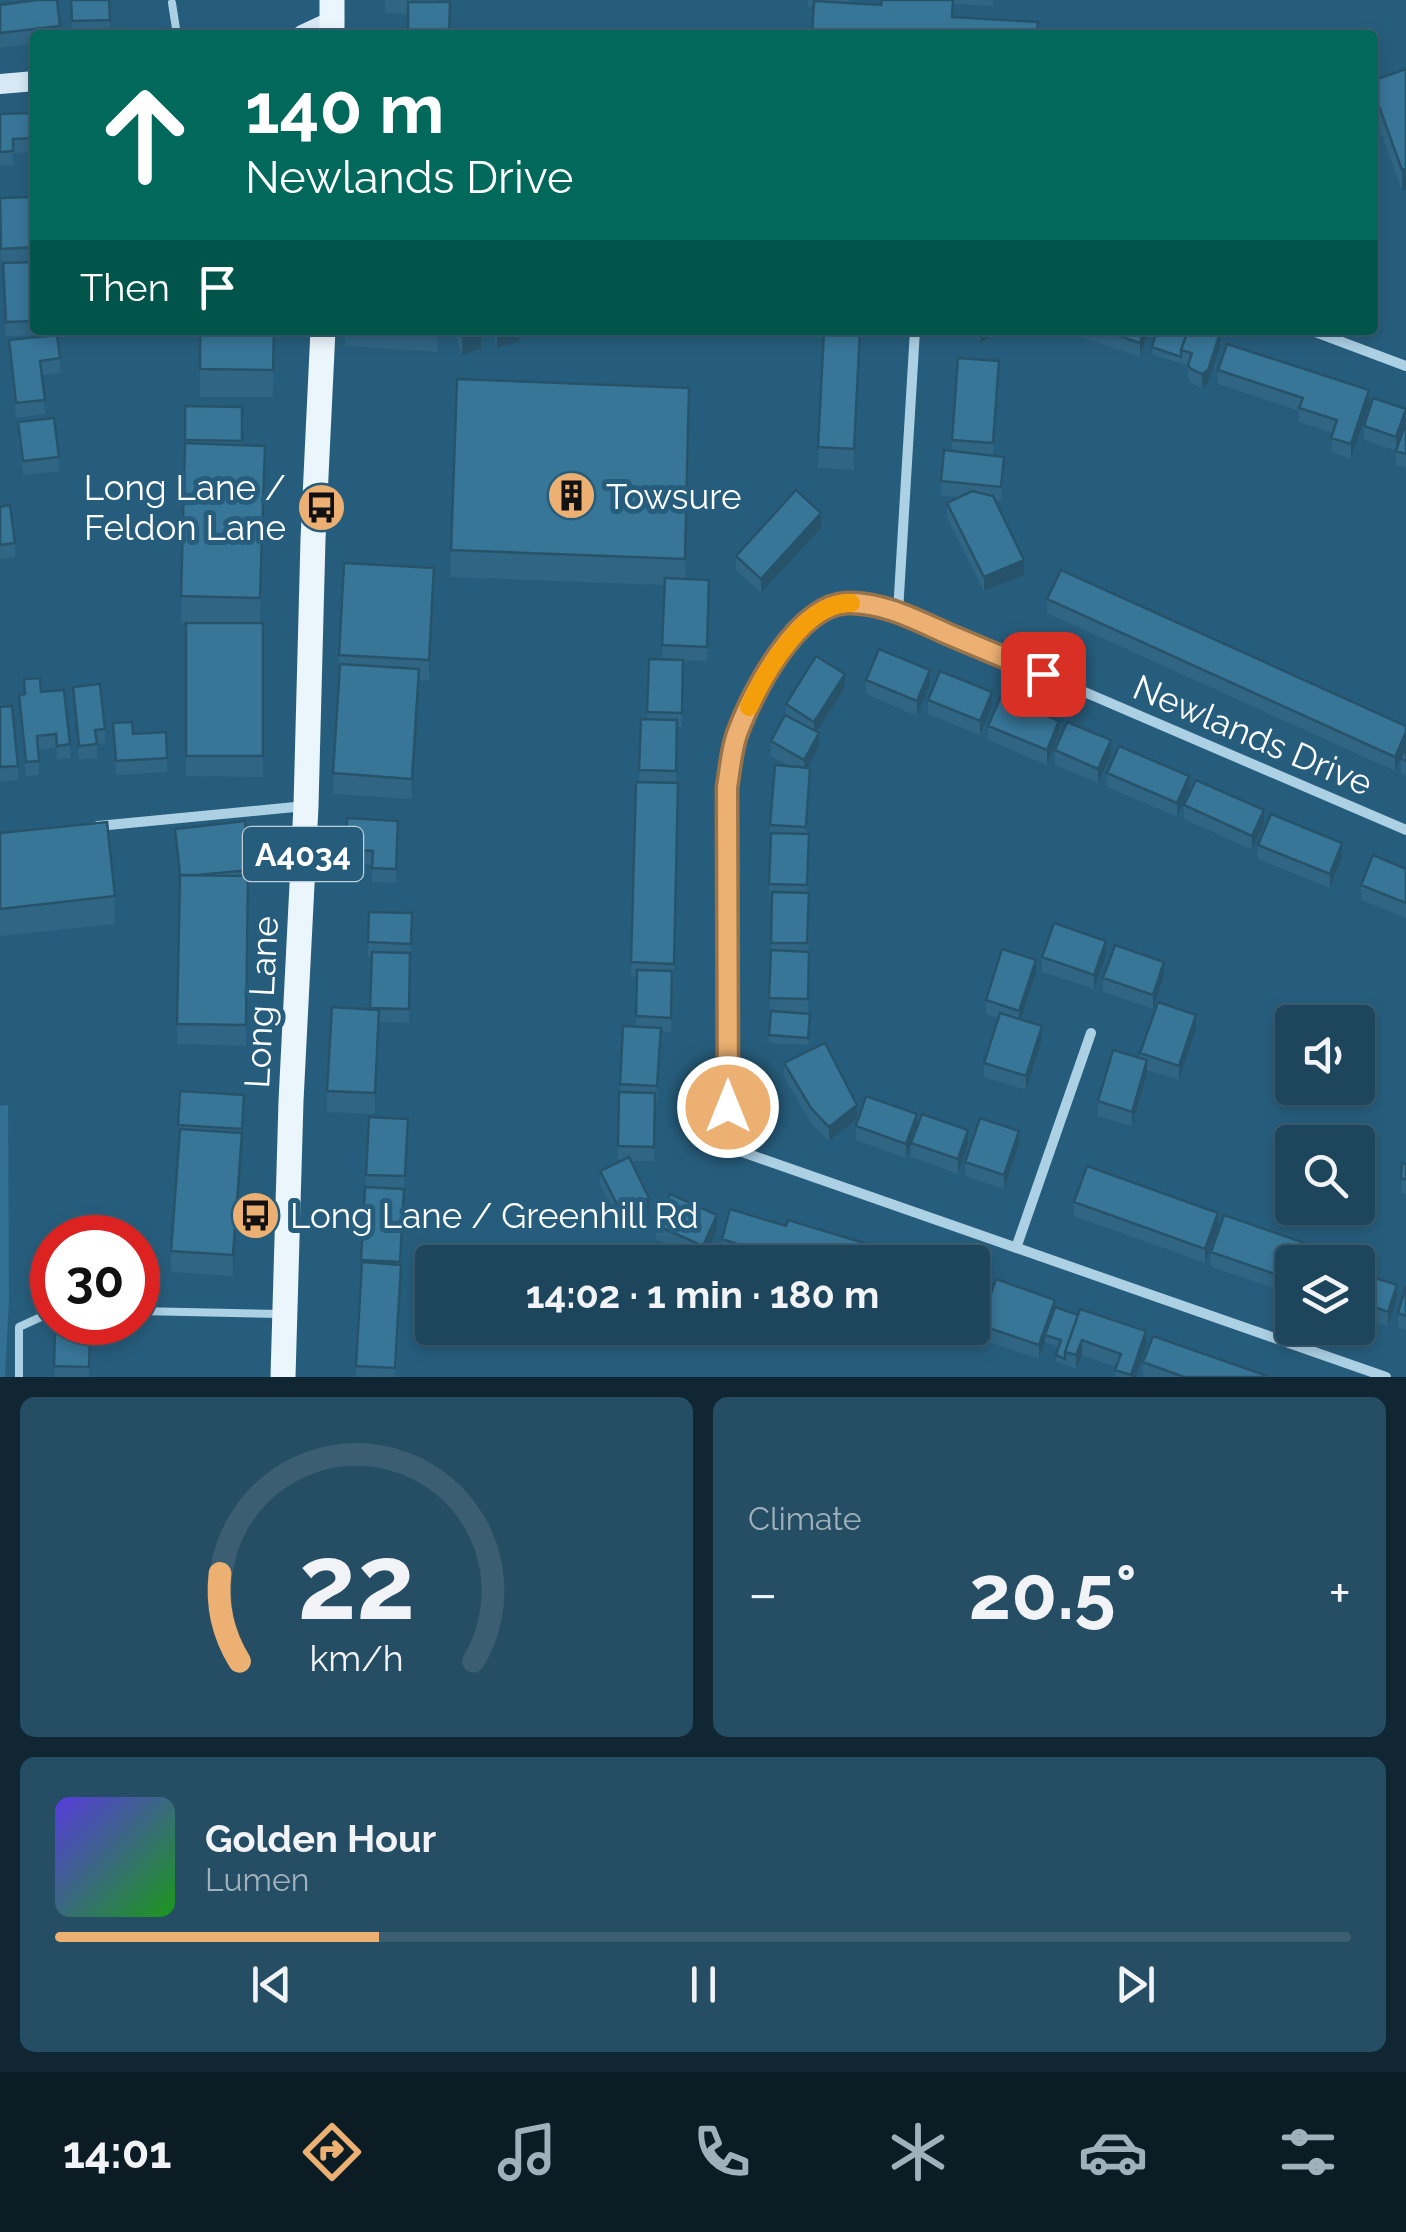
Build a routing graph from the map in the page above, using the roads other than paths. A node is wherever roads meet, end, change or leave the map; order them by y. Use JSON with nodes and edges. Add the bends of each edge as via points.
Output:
{"nodes":[{"id":1,"x":172,"y":2,"type":"dead end"},
{"id":2,"x":176,"y":30,"type":"edge"},
{"id":3,"x":30,"y":81,"type":"edge"},
{"id":4,"x":0,"y":84,"type":"edge"},
{"id":5,"x":324,"y":335,"type":"edge"},
{"id":6,"x":915,"y":335,"type":"edge"},
{"id":7,"x":1323,"y":335,"type":"edge"},
{"id":8,"x":1406,"y":366,"type":"edge"},
{"id":9,"x":898,"y":612,"type":"junction"},
{"id":10,"x":306,"y":806,"type":"junction"},
{"id":11,"x":76,"y":828,"type":"edge"},
{"id":12,"x":1406,"y":830,"type":"edge"},
{"id":13,"x":1091,"y":1033,"type":"dead end"},
{"id":14,"x":1016,"y":1248,"type":"junction"},
{"id":15,"x":160,"y":1312,"type":"edge"},
{"id":16,"x":285,"y":1315,"type":"junction"},
{"id":17,"x":30,"y":1323,"type":"edge"},
{"id":18,"x":19,"y":1377,"type":"edge"},
{"id":19,"x":283,"y":1377,"type":"edge"},
{"id":20,"x":1386,"y":1377,"type":"edge"}],
"edges":[{"from":1,"to":2,"type":"lane"},
{"from":3,"to":4,"type":"street"},
{"from":5,"to":10,"type":"main road","name":"Long Lane","number":"A4034"},
{"from":6,"to":9,"type":"street"},
{"from":7,"to":8,"type":"street"},
{"from":9,"to":12,"type":"street","name":"Newlands Drive"},
{"from":9,"to":14,"type":"street","name":"Newlands Drive","via":[[842,603],[817,614],[775,662],[736,737],[727,787],[728,1147]]},
{"from":10,"to":11,"type":"street"},
{"from":10,"to":16,"type":"main road","name":"Long Lane","number":"A4034"},
{"from":13,"to":14,"type":"street"},
{"from":14,"to":20,"type":"street"},
{"from":15,"to":16,"type":"lane"},
{"from":16,"to":19,"type":"main road","name":"Long Lane","number":"A4034"},
{"from":17,"to":18,"type":"lane","via":[[19,1328]]}]}
